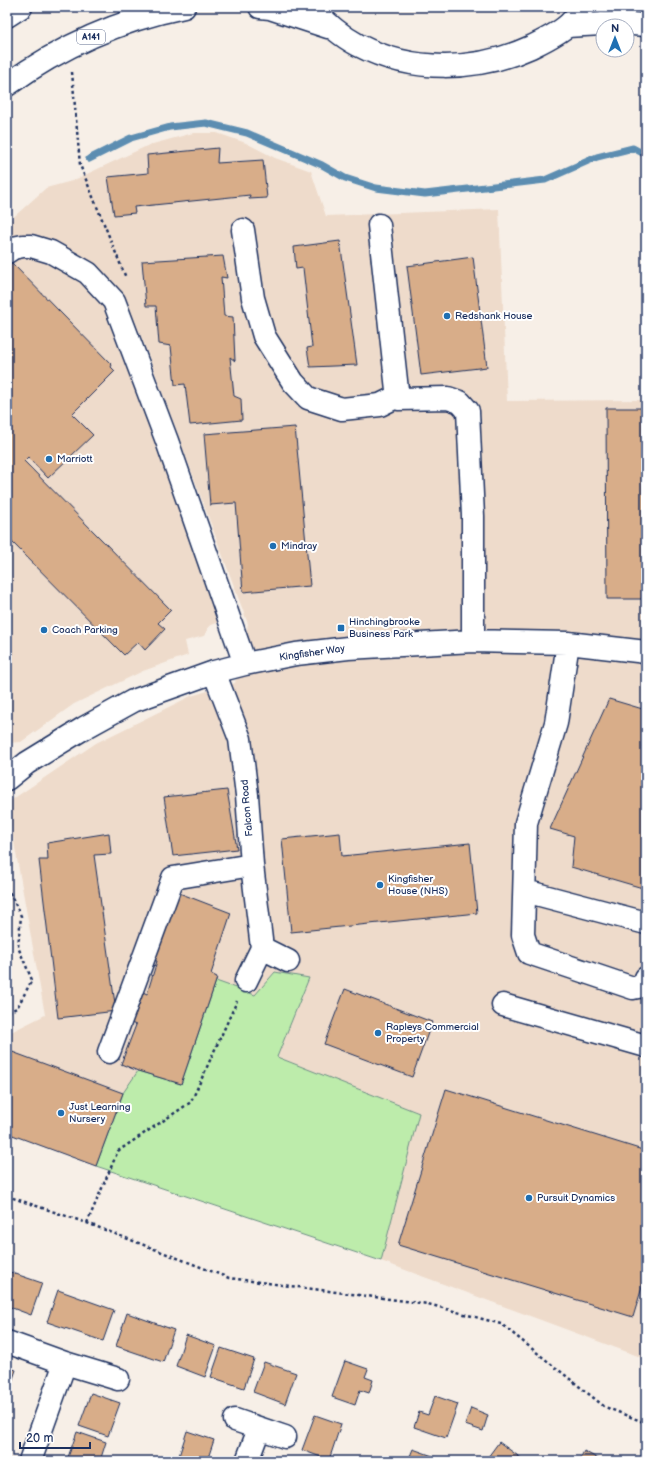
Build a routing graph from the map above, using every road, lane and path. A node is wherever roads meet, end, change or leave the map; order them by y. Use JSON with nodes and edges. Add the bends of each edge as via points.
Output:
{"nodes":[{"id":1,"x":21,"y":7,"type":"edge"},
{"id":2,"x":184,"y":7,"type":"edge"},
{"id":3,"x":260,"y":7,"type":"edge"},
{"id":4,"x":310,"y":7,"type":"edge"},
{"id":5,"x":584,"y":7,"type":"edge"},
{"id":6,"x":7,"y":16,"type":"edge"},
{"id":7,"x":567,"y":26,"type":"junction"},
{"id":8,"x":646,"y":26,"type":"edge"},
{"id":9,"x":331,"y":28,"type":"junction"},
{"id":10,"x":70,"y":46,"type":"junction"},
{"id":11,"x":7,"y":85,"type":"edge"},
{"id":12,"x":379,"y":225,"type":"dead end"},
{"id":13,"x":243,"y":230,"type":"dead end"},
{"id":14,"x":7,"y":252,"type":"edge"},
{"id":15,"x":128,"y":283,"type":"dead end"},
{"id":16,"x":398,"y":396,"type":"junction"},
{"id":17,"x":473,"y":641,"type":"junction"},
{"id":18,"x":568,"y":643,"type":"junction"},
{"id":19,"x":646,"y":652,"type":"edge"},
{"id":20,"x":245,"y":664,"type":"junction"},
{"id":21,"x":214,"y":672,"type":"junction"},
{"id":22,"x":7,"y":779,"type":"edge"},
{"id":23,"x":252,"y":865,"type":"junction"},
{"id":24,"x":7,"y":887,"type":"edge"},
{"id":25,"x":525,"y":891,"type":"junction"},
{"id":26,"x":646,"y":923,"type":"edge"},
{"id":27,"x":262,"y":948,"type":"junction"},
{"id":28,"x":288,"y":961,"type":"dead end"},
{"id":29,"x":646,"y":978,"type":"edge"},
{"id":30,"x":246,"y":981,"type":"joint"},
{"id":31,"x":502,"y":1004,"type":"dead end"},
{"id":32,"x":7,"y":1012,"type":"edge"},
{"id":33,"x":646,"y":1046,"type":"edge"},
{"id":34,"x":109,"y":1052,"type":"dead end"},
{"id":35,"x":7,"y":1196,"type":"edge"},
{"id":36,"x":87,"y":1223,"type":"junction"},
{"id":37,"x":7,"y":1342,"type":"edge"},
{"id":38,"x":65,"y":1363,"type":"junction"},
{"id":39,"x":118,"y":1379,"type":"dead end"},
{"id":40,"x":235,"y":1420,"type":"dead end"},
{"id":41,"x":646,"y":1423,"type":"edge"},
{"id":42,"x":259,"y":1429,"type":"junction"},
{"id":43,"x":285,"y":1437,"type":"dead end"},
{"id":44,"x":30,"y":1461,"type":"edge"},
{"id":45,"x":247,"y":1461,"type":"edge"}],
"edges":[{"from":1,"to":6,"type":"main road"},
{"from":2,"to":10,"type":"main road","number":"A141","via":[[120,24]]},
{"from":3,"to":9,"type":"main road"},
{"from":4,"to":9,"type":"main road"},
{"from":5,"to":7,"type":"main road"},
{"from":7,"to":8,"type":"main road","via":[[619,23]]},
{"from":7,"to":9,"type":"main road","via":[[540,43],[511,56],[481,64],[449,66],[418,64],[387,57],[358,45]]},
{"from":10,"to":11,"type":"main road","number":"A141","via":[[33,66]]},
{"from":10,"to":15,"type":"path","via":[[80,165]]},
{"from":12,"to":16,"type":"main road"},
{"from":13,"to":16,"type":"main road","via":[[253,298],[264,336],[293,382],[308,398],[342,409],[380,405]]},
{"from":14,"to":20,"type":"main road","via":[[13,248],[31,246],[51,252],[88,273],[114,301],[167,441]]},
{"from":16,"to":17,"type":"main road","via":[[398,399],[448,398],[460,402],[468,411]]},
{"from":17,"to":18,"type":"main road","name":"Kingfisher Way"},
{"from":17,"to":20,"type":"main road","name":"Kingfisher Way","via":[[348,648],[296,654]]},
{"from":18,"to":19,"type":"main road","name":"Kingfisher Way"},
{"from":18,"to":25,"type":"main road","via":[[556,723],[526,823]]},
{"from":20,"to":21,"type":"main road","name":"Kingfisher Way"},
{"from":21,"to":22,"type":"main road","name":"Kingfisher Way","via":[[133,701],[27,763]]},
{"from":21,"to":23,"type":"main road","name":"Falcon Road","via":[[240,739]]},
{"from":23,"to":27,"type":"main road","name":"Falcon Road"},
{"from":23,"to":34,"type":"main road","via":[[173,878]]},
{"from":24,"to":32,"type":"path","via":[[21,916],[18,947],[32,980],[18,1008]]},
{"from":25,"to":26,"type":"main road"},
{"from":25,"to":29,"type":"main road","via":[[523,935],[529,953],[632,988],[643,986]]},
{"from":27,"to":28,"type":"main road"},
{"from":27,"to":30,"type":"main road"},
{"from":30,"to":36,"type":"path","via":[[191,1102],[118,1151]]},
{"from":31,"to":33,"type":"main road"},
{"from":35,"to":36,"type":"path"},
{"from":36,"to":41,"type":"path","via":[[229,1278],[428,1304],[501,1324],[605,1408]]},
{"from":37,"to":38,"type":"main road"},
{"from":38,"to":39,"type":"main road"},
{"from":38,"to":44,"type":"main road"},
{"from":40,"to":42,"type":"main road"},
{"from":42,"to":43,"type":"main road"},
{"from":42,"to":45,"type":"main road"}]}
